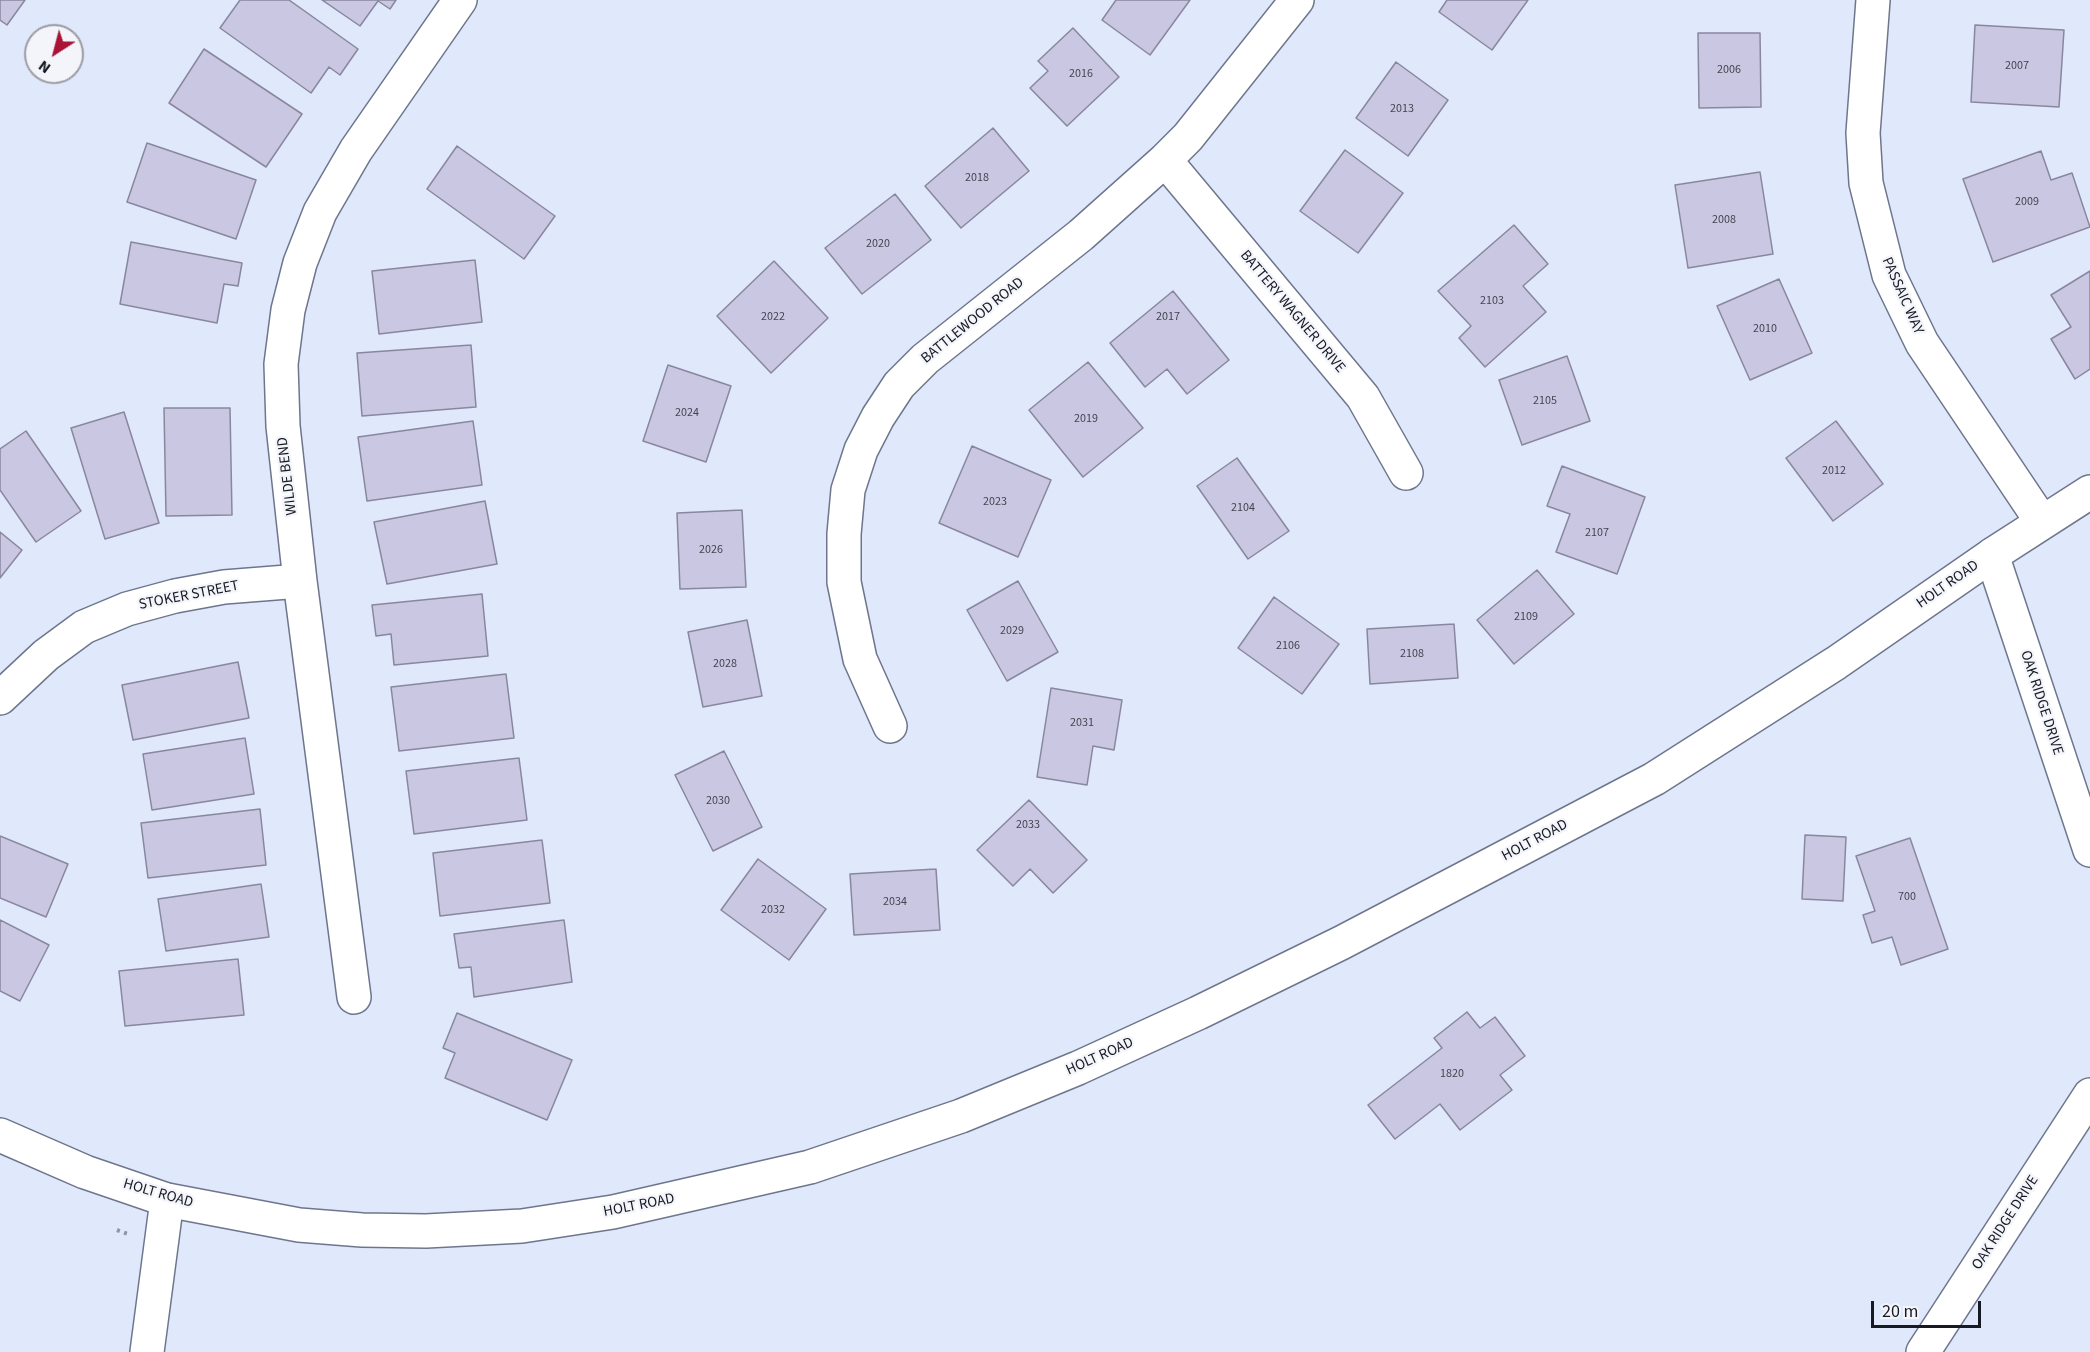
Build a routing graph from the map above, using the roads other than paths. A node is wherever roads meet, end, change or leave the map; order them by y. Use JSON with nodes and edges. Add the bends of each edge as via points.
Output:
{"nodes":[{"id":1,"x":460,"y":0,"type":"edge"},
{"id":2,"x":1297,"y":0,"type":"edge"},
{"id":3,"x":1873,"y":0,"type":"edge"},
{"id":4,"x":1165,"y":160,"type":"junction"},
{"id":5,"x":1406,"y":473,"type":"dead end"},
{"id":6,"x":2090,"y":492,"type":"edge"},
{"id":7,"x":2042,"y":522,"type":"junction"},
{"id":8,"x":1992,"y":555,"type":"junction"},
{"id":9,"x":300,"y":581,"type":"junction"},
{"id":10,"x":0,"y":698,"type":"edge"},
{"id":11,"x":890,"y":726,"type":"dead end"},
{"id":12,"x":2090,"y":850,"type":"edge"},
{"id":13,"x":354,"y":997,"type":"dead end"},
{"id":14,"x":2090,"y":1095,"type":"edge"},
{"id":15,"x":0,"y":1135,"type":"edge"},
{"id":16,"x":167,"y":1200,"type":"junction"},
{"id":17,"x":147,"y":1352,"type":"edge"},
{"id":18,"x":1923,"y":1352,"type":"edge"}],
"edges":[{"from":1,"to":9,"type":"street","name":"WILDE BEND","via":[[356,150],[320,212],[300,262],[288,310],[281,364],[283,426]]},
{"from":2,"to":4,"type":"street","name":"BATTLEWOOD ROAD","via":[[1188,137]]},
{"from":3,"to":7,"type":"street","name":"PASSAIC WAY","via":[[1863,133],[1866,183],[1889,275],[1922,343]]},
{"from":4,"to":5,"type":"street","name":"BATTERY WAGNER DRIVE","via":[[1363,397]]},
{"from":4,"to":11,"type":"street","name":"BATTLEWOOD ROAD","via":[[1081,235],[925,359],[900,385],[861,450],[848,490],[844,582],[860,659]]},
{"from":6,"to":7,"type":"street","name":"HOLT ROAD"},
{"from":7,"to":8,"type":"street","name":"HOLT ROAD"},
{"from":8,"to":12,"type":"street","name":"OAK RIDGE DRIVE"},
{"from":8,"to":16,"type":"street","name":"HOLT ROAD","via":[[1836,663],[1654,779],[1208,1008],[961,1116],[799,1169],[613,1212],[522,1226],[362,1230],[299,1225]]},
{"from":9,"to":10,"type":"street","name":"STOKER STREET","via":[[224,587],[126,609],[84,627],[46,655]]},
{"from":9,"to":13,"type":"street","name":"WILDE BEND"},
{"from":14,"to":18,"type":"street","name":"OAK RIDGE DRIVE"},
{"from":15,"to":16,"type":"street","name":"HOLT ROAD","via":[[85,1172]]},
{"from":16,"to":17,"type":"street"}]}
